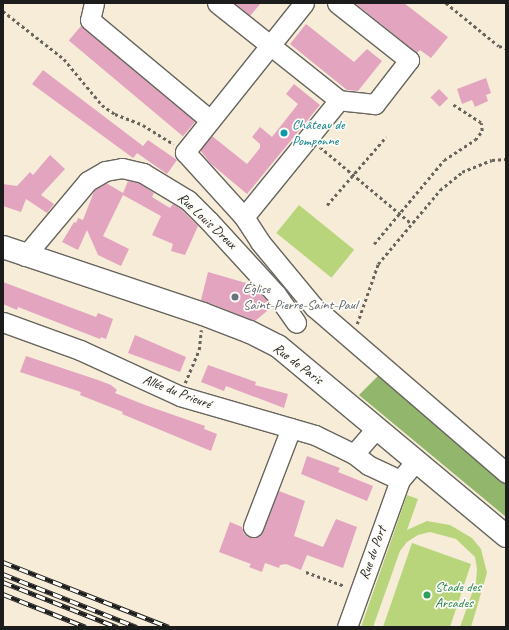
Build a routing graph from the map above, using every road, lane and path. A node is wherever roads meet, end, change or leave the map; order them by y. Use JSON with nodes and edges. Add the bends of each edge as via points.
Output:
{"nodes":[{"id":1,"x":94,"y":3,"type":"edge"},
{"id":2,"x":217,"y":3,"type":"edge"},
{"id":3,"x":304,"y":3,"type":"edge"},
{"id":4,"x":337,"y":3,"type":"edge"},
{"id":5,"x":446,"y":3,"type":"edge"},
{"id":6,"x":3,"y":11,"type":"edge"},
{"id":7,"x":270,"y":45,"type":"junction"},
{"id":8,"x":506,"y":48,"type":"edge"},
{"id":9,"x":339,"y":100,"type":"junction"},
{"id":10,"x":452,"y":104,"type":"dead end"},
{"id":11,"x":210,"y":120,"type":"junction"},
{"id":12,"x":386,"y":137,"type":"dead end"},
{"id":13,"x":309,"y":138,"type":"junction"},
{"id":14,"x":185,"y":152,"type":"junction"},
{"id":15,"x":506,"y":159,"type":"edge"},
{"id":16,"x":353,"y":175,"type":"junction"},
{"id":17,"x":327,"y":205,"type":"dead end"},
{"id":18,"x":400,"y":213,"type":"junction"},
{"id":19,"x":244,"y":217,"type":"junction"},
{"id":20,"x":412,"y":224,"type":"junction"},
{"id":21,"x":374,"y":244,"type":"dead end"},
{"id":22,"x":3,"y":248,"type":"edge"},
{"id":23,"x":25,"y":256,"type":"junction"},
{"id":24,"x":314,"y":307,"type":"junction"},
{"id":25,"x":203,"y":314,"type":"junction"},
{"id":26,"x":3,"y":322,"type":"edge"},
{"id":27,"x":296,"y":323,"type":"junction"},
{"id":28,"x":348,"y":337,"type":"junction"},
{"id":29,"x":278,"y":346,"type":"junction"},
{"id":30,"x":180,"y":396,"type":"junction"},
{"id":31,"x":291,"y":428,"type":"junction"},
{"id":32,"x":377,"y":428,"type":"junction"},
{"id":33,"x":354,"y":454,"type":"junction"},
{"id":34,"x":416,"y":461,"type":"junction"},
{"id":35,"x":506,"y":473,"type":"edge"},
{"id":36,"x":400,"y":480,"type":"junction"},
{"id":37,"x":253,"y":527,"type":"dead end"},
{"id":38,"x":506,"y":536,"type":"edge"},
{"id":39,"x":306,"y":572,"type":"dead end"},
{"id":40,"x":360,"y":591,"type":"junction"},
{"id":41,"x":347,"y":627,"type":"edge"}],
"edges":[{"from":1,"to":11,"type":"street","via":[[90,20]]},
{"from":2,"to":7,"type":"street"},
{"from":3,"to":7,"type":"street"},
{"from":4,"to":9,"type":"street","via":[[409,60],[375,104]]},
{"from":5,"to":8,"type":"path","via":[[499,46]]},
{"from":6,"to":14,"type":"path","via":[[64,59],[102,105],[115,114],[143,125]]},
{"from":7,"to":9,"type":"street"},
{"from":7,"to":11,"type":"street"},
{"from":9,"to":13,"type":"street"},
{"from":10,"to":18,"type":"path","via":[[481,123],[482,131],[475,140],[444,160]]},
{"from":11,"to":14,"type":"street"},
{"from":12,"to":16,"type":"path"},
{"from":13,"to":16,"type":"path"},
{"from":13,"to":19,"type":"street"},
{"from":14,"to":19,"type":"street"},
{"from":15,"to":20,"type":"path","via":[[492,160],[462,172],[440,190]]},
{"from":16,"to":17,"type":"path"},
{"from":16,"to":18,"type":"path"},
{"from":18,"to":20,"type":"path"},
{"from":18,"to":21,"type":"path"},
{"from":19,"to":24,"type":"street","via":[[260,242]]},
{"from":20,"to":28,"type":"path","via":[[378,264],[358,322]]},
{"from":22,"to":23,"type":"main road","name":"Rue de Paris"},
{"from":23,"to":25,"type":"main road","name":"Rue de Paris"},
{"from":23,"to":27,"type":"street","name":"Rue Louis Dreux","via":[[88,181],[105,171],[122,168],[143,173],[188,200],[276,294]]},
{"from":24,"to":27,"type":"street"},
{"from":24,"to":28,"type":"street"},
{"from":25,"to":29,"type":"main road","name":"Rue de Paris"},
{"from":25,"to":30,"type":"path","via":[[199,350]]},
{"from":26,"to":30,"type":"street","name":"Allée du Prieuré","via":[[80,350]]},
{"from":27,"to":29,"type":"street"},
{"from":28,"to":35,"type":"street"},
{"from":29,"to":32,"type":"main road","name":"Rue de Paris"},
{"from":30,"to":31,"type":"street","name":"Allée du Prieuré"},
{"from":31,"to":33,"type":"street","name":"Allée du Prieuré","via":[[315,435]]},
{"from":31,"to":37,"type":"street"},
{"from":32,"to":33,"type":"street"},
{"from":32,"to":34,"type":"main road","name":"Rue de Paris"},
{"from":33,"to":36,"type":"street","name":"Allée du Prieuré","via":[[368,465]]},
{"from":34,"to":36,"type":"street"},
{"from":34,"to":38,"type":"main road","name":"Rue de Paris"},
{"from":36,"to":40,"type":"street","name":"Rue du Port"},
{"from":39,"to":40,"type":"path"},
{"from":40,"to":41,"type":"street","name":"Rue du Port"}]}
